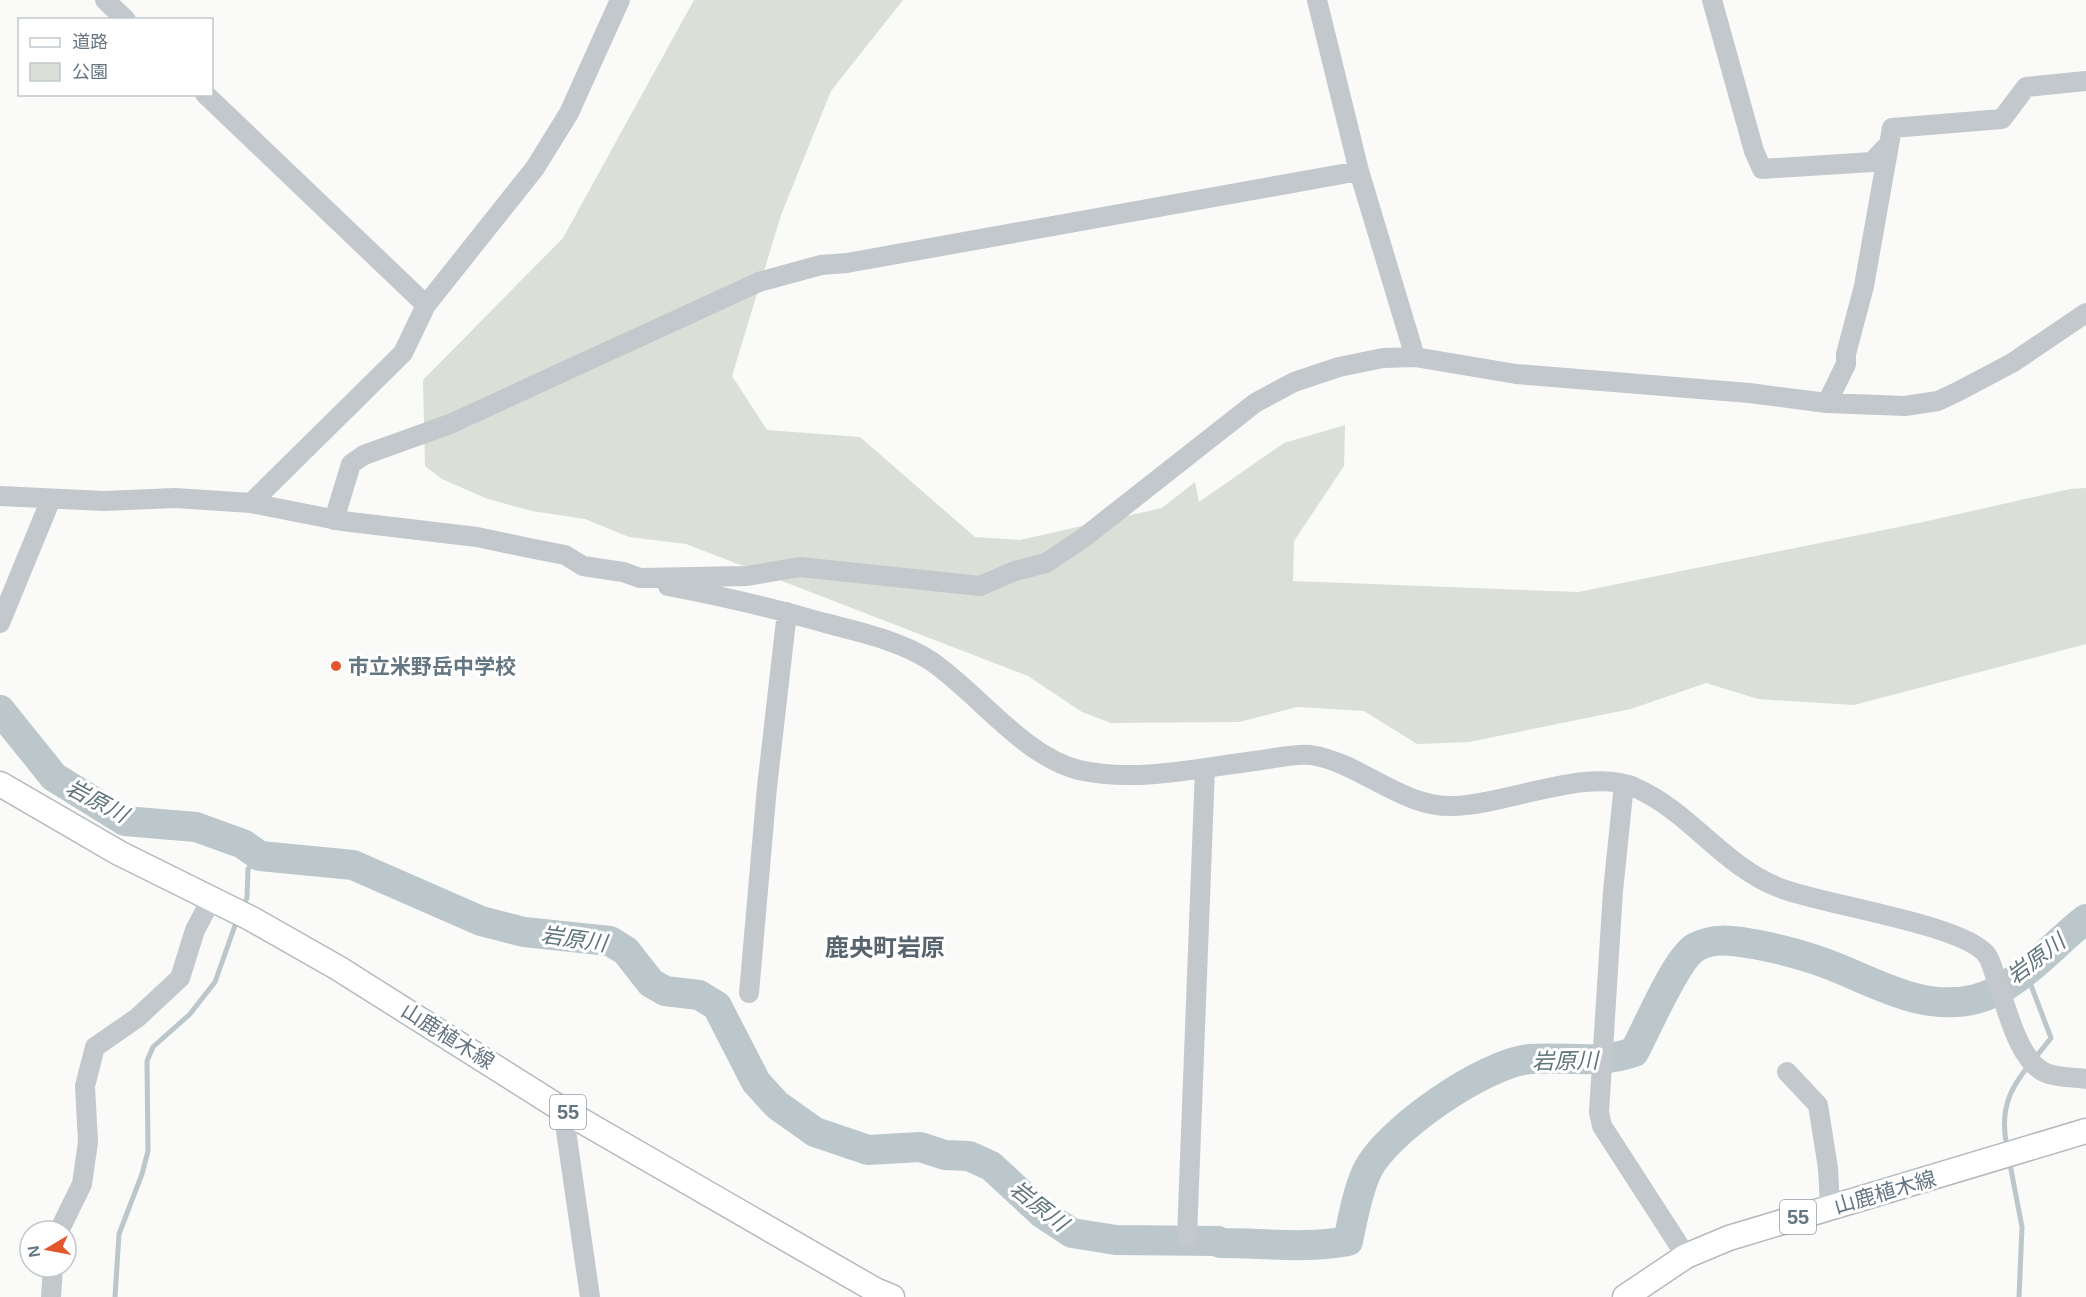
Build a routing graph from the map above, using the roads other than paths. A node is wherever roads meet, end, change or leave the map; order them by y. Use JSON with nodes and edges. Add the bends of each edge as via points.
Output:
{"nodes":[{"id":1,"x":105,"y":0,"type":"edge"},
{"id":2,"x":620,"y":0,"type":"edge"},
{"id":3,"x":1317,"y":0,"type":"edge"},
{"id":4,"x":1712,"y":0,"type":"edge"},
{"id":5,"x":124,"y":18,"type":"edge"},
{"id":6,"x":2086,"y":81,"type":"edge"},
{"id":7,"x":207,"y":96,"type":"edge"},
{"id":8,"x":1888,"y":145,"type":"junction"},
{"id":9,"x":1359,"y":171,"type":"junction"},
{"id":10,"x":426,"y":305,"type":"junction"},
{"id":11,"x":2086,"y":313,"type":"edge"},
{"id":12,"x":1415,"y":357,"type":"junction"},
{"id":13,"x":1827,"y":403,"type":"junction"},
{"id":14,"x":0,"y":496,"type":"edge"},
{"id":15,"x":51,"y":499,"type":"junction"},
{"id":16,"x":251,"y":503,"type":"junction"},
{"id":17,"x":334,"y":520,"type":"junction"},
{"id":18,"x":640,"y":578,"type":"junction"},
{"id":19,"x":787,"y":612,"type":"junction"},
{"id":20,"x":0,"y":623,"type":"edge"},
{"id":21,"x":1204,"y":768,"type":"junction"},
{"id":22,"x":0,"y":784,"type":"edge"},
{"id":23,"x":1624,"y":784,"type":"junction"},
{"id":24,"x":218,"y":903,"type":"junction"},
{"id":25,"x":749,"y":993,"type":"dead end"},
{"id":26,"x":1787,"y":1072,"type":"dead end"},
{"id":27,"x":2086,"y":1079,"type":"edge"},
{"id":28,"x":564,"y":1110,"type":"junction"},
{"id":29,"x":2086,"y":1131,"type":"edge"},
{"id":30,"x":1830,"y":1207,"type":"junction"},
{"id":31,"x":65,"y":1219,"type":"edge"},
{"id":32,"x":1187,"y":1237,"type":"dead end"},
{"id":33,"x":1686,"y":1256,"type":"junction"},
{"id":34,"x":52,"y":1279,"type":"edge"},
{"id":35,"x":51,"y":1297,"type":"edge"},
{"id":36,"x":590,"y":1297,"type":"edge"},
{"id":37,"x":892,"y":1297,"type":"edge"},
{"id":38,"x":1625,"y":1297,"type":"edge"}],
"edges":[{"from":1,"to":5,"type":"street"},
{"from":2,"to":10,"type":"street","via":[[569,114],[535,168]]},
{"from":3,"to":9,"type":"street"},
{"from":4,"to":8,"type":"street","via":[[1762,169],[1872,162]]},
{"from":6,"to":8,"type":"street","via":[[2026,87],[2002,118],[1892,128]]},
{"from":7,"to":10,"type":"street"},
{"from":8,"to":13,"type":"street","via":[[1846,364]]},
{"from":9,"to":12,"type":"street"},
{"from":9,"to":17,"type":"street","via":[[858,261],[821,264],[759,282],[450,424],[364,455],[351,464]]},
{"from":10,"to":16,"type":"street","via":[[403,353]]},
{"from":11,"to":13,"type":"street","via":[[2012,363],[1938,401],[1905,406]]},
{"from":12,"to":13,"type":"street","via":[[1516,374]]},
{"from":12,"to":18,"type":"street","via":[[1383,358],[1339,367],[1294,382],[1255,403],[1082,539],[1046,562],[1015,570],[980,586],[800,567],[747,576]]},
{"from":14,"to":15,"type":"street"},
{"from":15,"to":16,"type":"street","via":[[176,498]]},
{"from":15,"to":20,"type":"street"},
{"from":16,"to":17,"type":"street"},
{"from":17,"to":18,"type":"street","via":[[508,543],[565,555],[583,566]]},
{"from":18,"to":19,"type":"street"},
{"from":19,"to":21,"type":"street","via":[[872,635],[928,659],[1021,738],[1078,769],[1121,774]]},
{"from":19,"to":25,"type":"street"},
{"from":21,"to":23,"type":"street","via":[[1307,754],[1341,763],[1422,802],[1453,806],[1601,780]]},
{"from":21,"to":32,"type":"street"},
{"from":22,"to":24,"type":"main road","name":"山鹿植木線","number":"55","via":[[119,853]]},
{"from":23,"to":27,"type":"street","via":[[1671,808],[1744,870],[1778,888],[1965,939],[1987,954],[2022,1051],[2044,1073]]},
{"from":23,"to":33,"type":"street","via":[[1599,1112],[1602,1126]]},
{"from":24,"to":28,"type":"main road","name":"山鹿植木線","number":"55","via":[[378,992]]},
{"from":24,"to":31,"type":"street","via":[[195,930],[180,978],[136,1018],[95,1047],[85,1086],[88,1142],[82,1184]]},
{"from":26,"to":30,"type":"street","via":[[1818,1105]]},
{"from":28,"to":36,"type":"street"},
{"from":28,"to":37,"type":"main road","name":"山鹿植木線","number":"55"},
{"from":29,"to":30,"type":"main road","name":"山鹿植木線","number":"55"},
{"from":30,"to":33,"type":"main road","name":"山鹿植木線","number":"55","via":[[1729,1238]]},
{"from":33,"to":38,"type":"main road","name":"山鹿植木線","number":"55"},
{"from":34,"to":35,"type":"street"}]}
